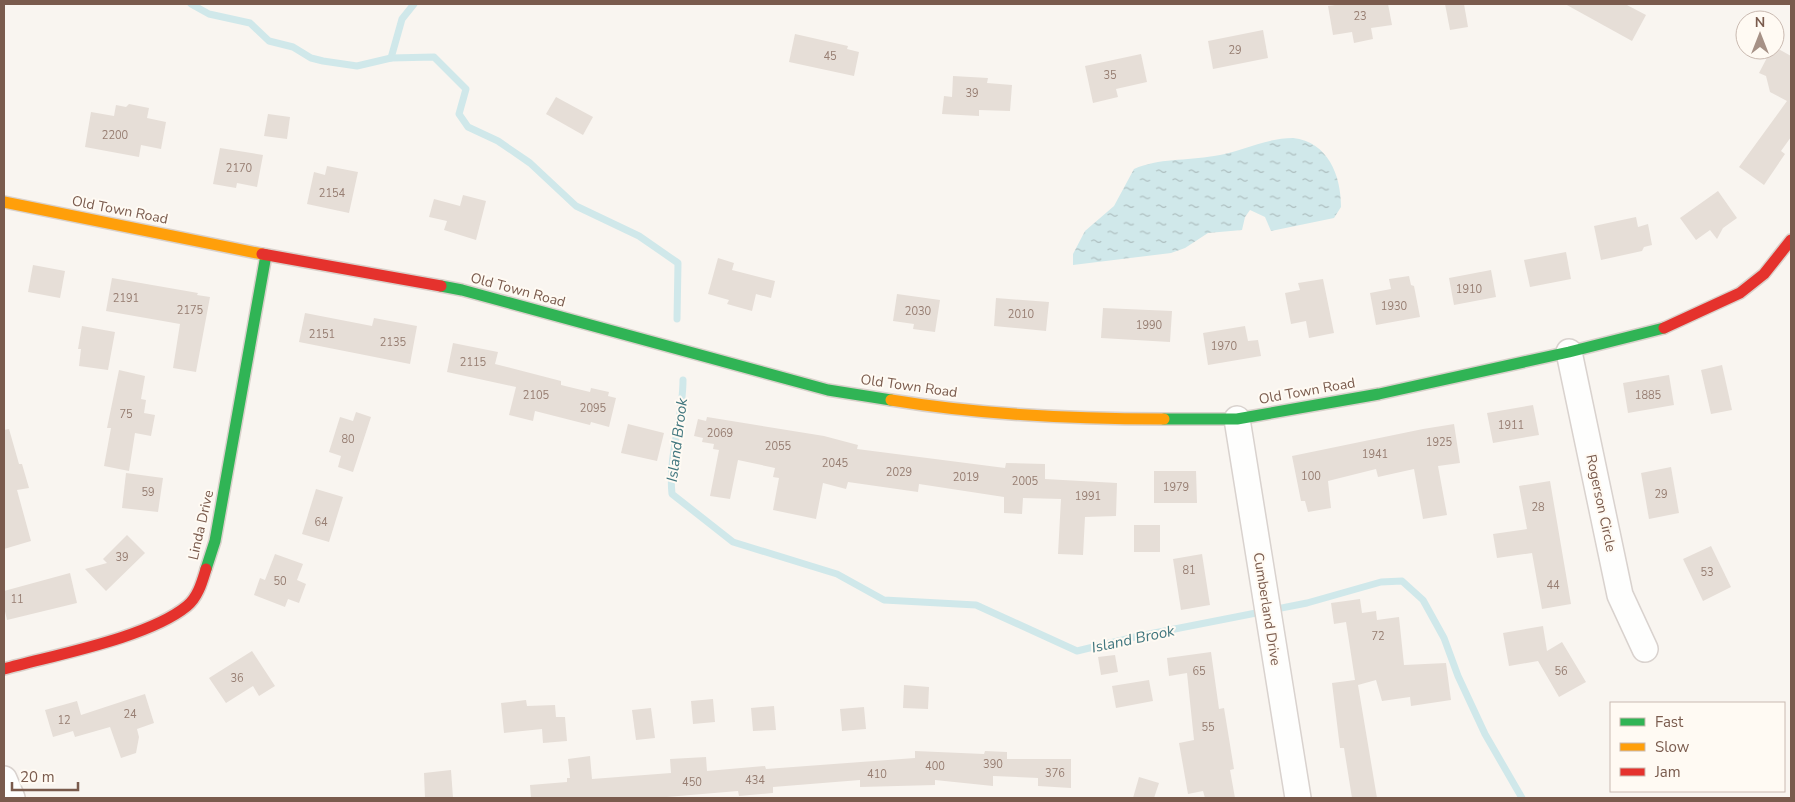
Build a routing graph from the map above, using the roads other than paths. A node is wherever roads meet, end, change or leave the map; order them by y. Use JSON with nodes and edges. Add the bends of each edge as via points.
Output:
{"nodes":[{"id":1,"x":4,"y":202,"type":"edge"},
{"id":2,"x":1791,"y":240,"type":"edge"},
{"id":3,"x":266,"y":255,"type":"junction"},
{"id":4,"x":1569,"y":352,"type":"junction"},
{"id":5,"x":1237,"y":419,"type":"junction"},
{"id":6,"x":1645,"y":649,"type":"dead end"},
{"id":7,"x":4,"y":669,"type":"edge"},
{"id":8,"x":4,"y":779,"type":"edge"},
{"id":9,"x":12,"y":798,"type":"edge"},
{"id":10,"x":1298,"y":798,"type":"edge"}],
"edges":[{"from":1,"to":3,"type":"main road","name":"Old Town Road"},
{"from":2,"to":4,"type":"main road","name":"Old Town Road","via":[[1764,274],[1740,293],[1666,327]]},
{"from":3,"to":5,"type":"main road","name":"Old Town Road","via":[[462,290],[828,390],[933,407],[1112,419]]},
{"from":3,"to":7,"type":"main road","name":"Linda Drive","via":[[215,541],[200,588],[188,604],[175,613],[132,634]]},
{"from":4,"to":5,"type":"main road","name":"Old Town Road","via":[[1379,394]]},
{"from":4,"to":6,"type":"street","name":"Rogerson Circle","via":[[1620,595]]},
{"from":5,"to":10,"type":"street","name":"Cumberland Drive"},
{"from":8,"to":9,"type":"street"}]}
